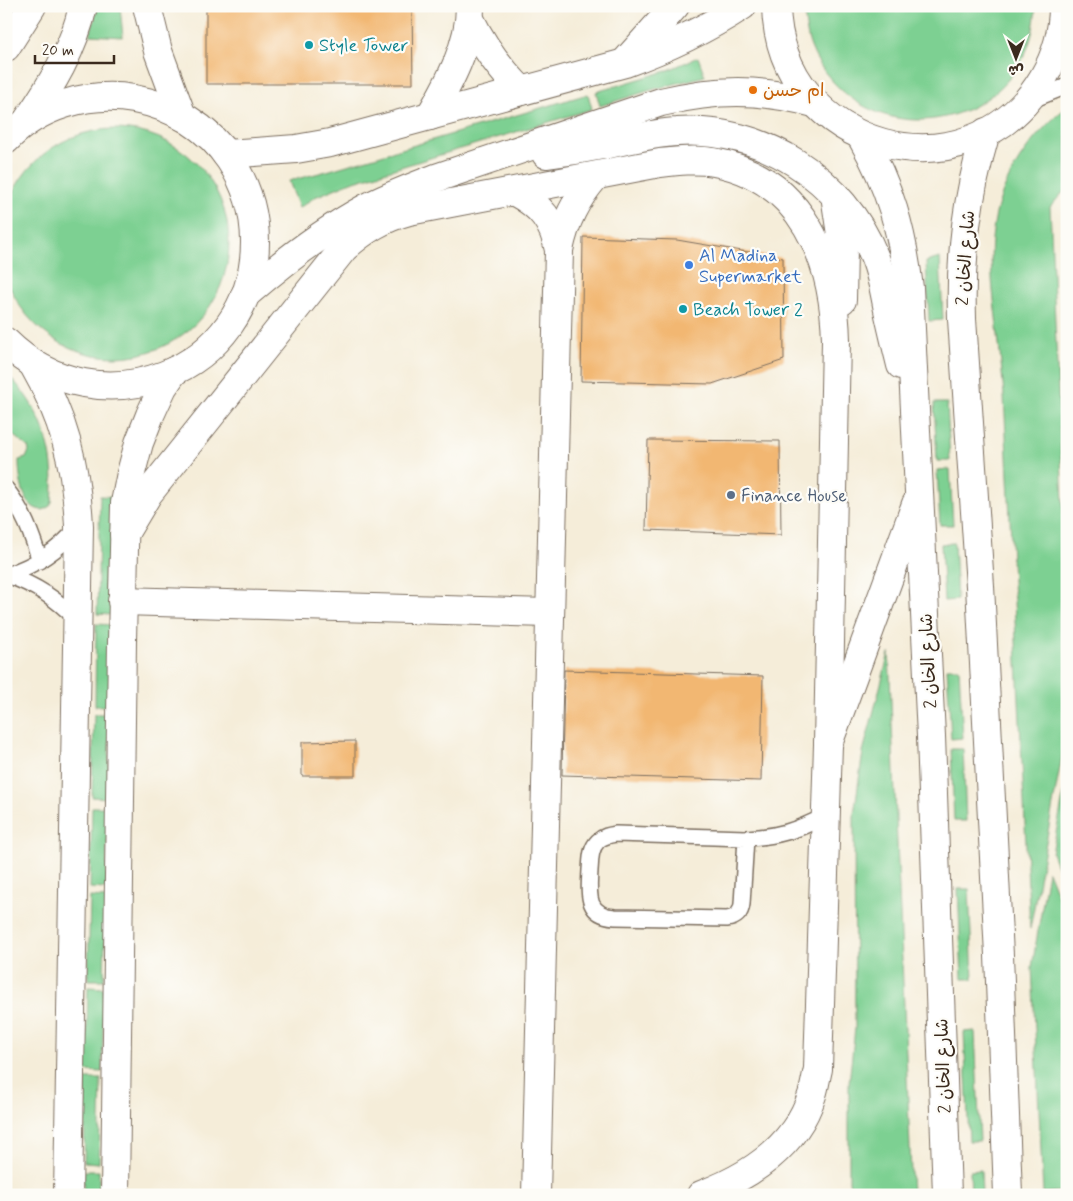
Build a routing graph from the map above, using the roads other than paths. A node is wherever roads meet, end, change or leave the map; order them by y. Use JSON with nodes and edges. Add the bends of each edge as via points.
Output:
{"nodes":[{"id":1,"x":32,"y":6,"type":"edge"},
{"id":2,"x":82,"y":6,"type":"edge"},
{"id":3,"x":147,"y":6,"type":"edge"},
{"id":4,"x":675,"y":6,"type":"edge"},
{"id":5,"x":742,"y":6,"type":"edge"},
{"id":6,"x":776,"y":6,"type":"edge"},
{"id":7,"x":1064,"y":6,"type":"edge"},
{"id":8,"x":470,"y":12,"type":"edge"},
{"id":9,"x":6,"y":47,"type":"edge"},
{"id":10,"x":625,"y":62,"type":"junction"},
{"id":11,"x":1067,"y":86,"type":"edge"},
{"id":12,"x":522,"y":91,"type":"junction"},
{"id":13,"x":814,"y":103,"type":"junction"},
{"id":14,"x":1024,"y":104,"type":"junction"},
{"id":15,"x":182,"y":116,"type":"junction"},
{"id":16,"x":430,"y":116,"type":"junction"},
{"id":17,"x":16,"y":132,"type":"edge"},
{"id":18,"x":986,"y":132,"type":"junction"},
{"id":19,"x":861,"y":136,"type":"junction"},
{"id":20,"x":226,"y":154,"type":"junction"},
{"id":21,"x":499,"y":157,"type":"junction"},
{"id":22,"x":594,"y":177,"type":"junction"},
{"id":23,"x":515,"y":192,"type":"junction"},
{"id":24,"x":835,"y":195,"type":"junction"},
{"id":25,"x":559,"y":250,"type":"junction"},
{"id":26,"x":245,"y":295,"type":"junction"},
{"id":27,"x":836,"y":340,"type":"junction"},
{"id":28,"x":6,"y":342,"type":"edge"},
{"id":29,"x":33,"y":364,"type":"junction"},
{"id":30,"x":174,"y":371,"type":"junction"},
{"id":31,"x":917,"y":432,"type":"junction"},
{"id":32,"x":6,"y":489,"type":"edge"},
{"id":33,"x":920,"y":493,"type":"junction"},
{"id":34,"x":79,"y":526,"type":"junction"},
{"id":35,"x":124,"y":534,"type":"junction"},
{"id":36,"x":40,"y":562,"type":"junction"},
{"id":37,"x":7,"y":575,"type":"edge"},
{"id":38,"x":122,"y":600,"type":"junction"},
{"id":39,"x":549,"y":613,"type":"junction"},
{"id":40,"x":77,"y":620,"type":"junction"},
{"id":41,"x":828,"y":744,"type":"junction"},
{"id":42,"x":825,"y":816,"type":"junction"},
{"id":43,"x":746,"y":838,"type":"junction"},
{"id":44,"x":68,"y":1195,"type":"edge"},
{"id":45,"x":115,"y":1195,"type":"edge"},
{"id":46,"x":536,"y":1195,"type":"edge"},
{"id":47,"x":702,"y":1195,"type":"edge"},
{"id":48,"x":947,"y":1195,"type":"edge"},
{"id":49,"x":1008,"y":1195,"type":"edge"}],
"edges":[{"from":1,"to":9,"type":"main road"},
{"from":2,"to":17,"type":"main road","via":[[79,24],[49,89]]},
{"from":3,"to":15,"type":"main road","via":[[158,51]]},
{"from":4,"to":10,"type":"main road"},
{"from":5,"to":10,"type":"main road","via":[[690,37]]},
{"from":6,"to":13,"type":"main road","via":[[784,55]]},
{"from":7,"to":14,"type":"main road","via":[[1062,30],[1048,70]]},
{"from":8,"to":12,"type":"main road","via":[[478,34]]},
{"from":8,"to":16,"type":"main road","via":[[450,79]]},
{"from":10,"to":12,"type":"main road"},
{"from":11,"to":14,"type":"lane"},
{"from":12,"to":16,"type":"main road"},
{"from":13,"to":19,"type":"main road","via":[[828,116]]},
{"from":13,"to":21,"type":"main road","via":[[753,91],[691,95],[661,102]]},
{"from":14,"to":18,"type":"main road"},
{"from":15,"to":17,"type":"main road","via":[[144,101],[102,97],[62,105],[43,113]]},
{"from":15,"to":20,"type":"main road","via":[[213,139]]},
{"from":16,"to":20,"type":"main road","via":[[330,143]]},
{"from":18,"to":19,"type":"main road","via":[[966,141],[924,149],[902,148]]},
{"from":18,"to":49,"type":"main road","name":"شارع الخان 2","via":[[968,206],[961,291],[980,586]]},
{"from":19,"to":31,"type":"main road","name":"شارع الخان 2","via":[[889,193],[906,256]]},
{"from":20,"to":26,"type":"main road","via":[[238,172],[253,218],[255,254]]},
{"from":21,"to":24,"type":"main road","via":[[576,150],[661,134],[702,132],[728,135],[775,150],[804,168]]},
{"from":21,"to":26,"type":"main road","via":[[436,178],[367,208],[304,247]]},
{"from":22,"to":23,"type":"main road"},
{"from":22,"to":25,"type":"main road","via":[[567,218]]},
{"from":22,"to":27,"type":"main road","via":[[687,160],[713,162],[762,180],[783,196],[815,238],[831,288]]},
{"from":23,"to":25,"type":"main road","via":[[540,209],[556,235]]},
{"from":23,"to":35,"type":"main road","via":[[391,216],[344,248],[155,485]]},
{"from":24,"to":27,"type":"main road","via":[[844,279]]},
{"from":24,"to":31,"type":"main road","via":[[865,235],[875,258]]},
{"from":25,"to":39,"type":"main road"},
{"from":26,"to":30,"type":"main road","via":[[224,332],[209,347]]},
{"from":27,"to":41,"type":"main road"},
{"from":28,"to":29,"type":"main road"},
{"from":29,"to":30,"type":"main road","via":[[52,374],[92,385],[134,384]]},
{"from":29,"to":34,"type":"main road","via":[[68,442]]},
{"from":30,"to":35,"type":"main road","via":[[163,387],[139,443],[127,496]]},
{"from":31,"to":33,"type":"main road","name":"شارع الخان 2"},
{"from":32,"to":36,"type":"lane","via":[[23,514]]},
{"from":33,"to":41,"type":"main road"},
{"from":33,"to":48,"type":"main road","name":"شارع الخان 2"},
{"from":34,"to":36,"type":"lane"},
{"from":34,"to":40,"type":"main road"},
{"from":35,"to":38,"type":"main road"},
{"from":36,"to":37,"type":"lane"},
{"from":37,"to":40,"type":"lane","via":[[38,588]]},
{"from":38,"to":39,"type":"main road"},
{"from":38,"to":45,"type":"main road"},
{"from":39,"to":46,"type":"main road"},
{"from":40,"to":44,"type":"main road"},
{"from":41,"to":42,"type":"main road"},
{"from":42,"to":43,"type":"lane","via":[[783,834]]},
{"from":42,"to":47,"type":"main road","via":[[820,1040],[812,1096],[799,1123],[782,1146],[736,1180]]},
{"from":43,"to":43,"type":"lane","via":[[616,834],[602,838],[591,854],[588,893],[593,908],[607,916],[732,918],[739,913],[742,904]]}]}
